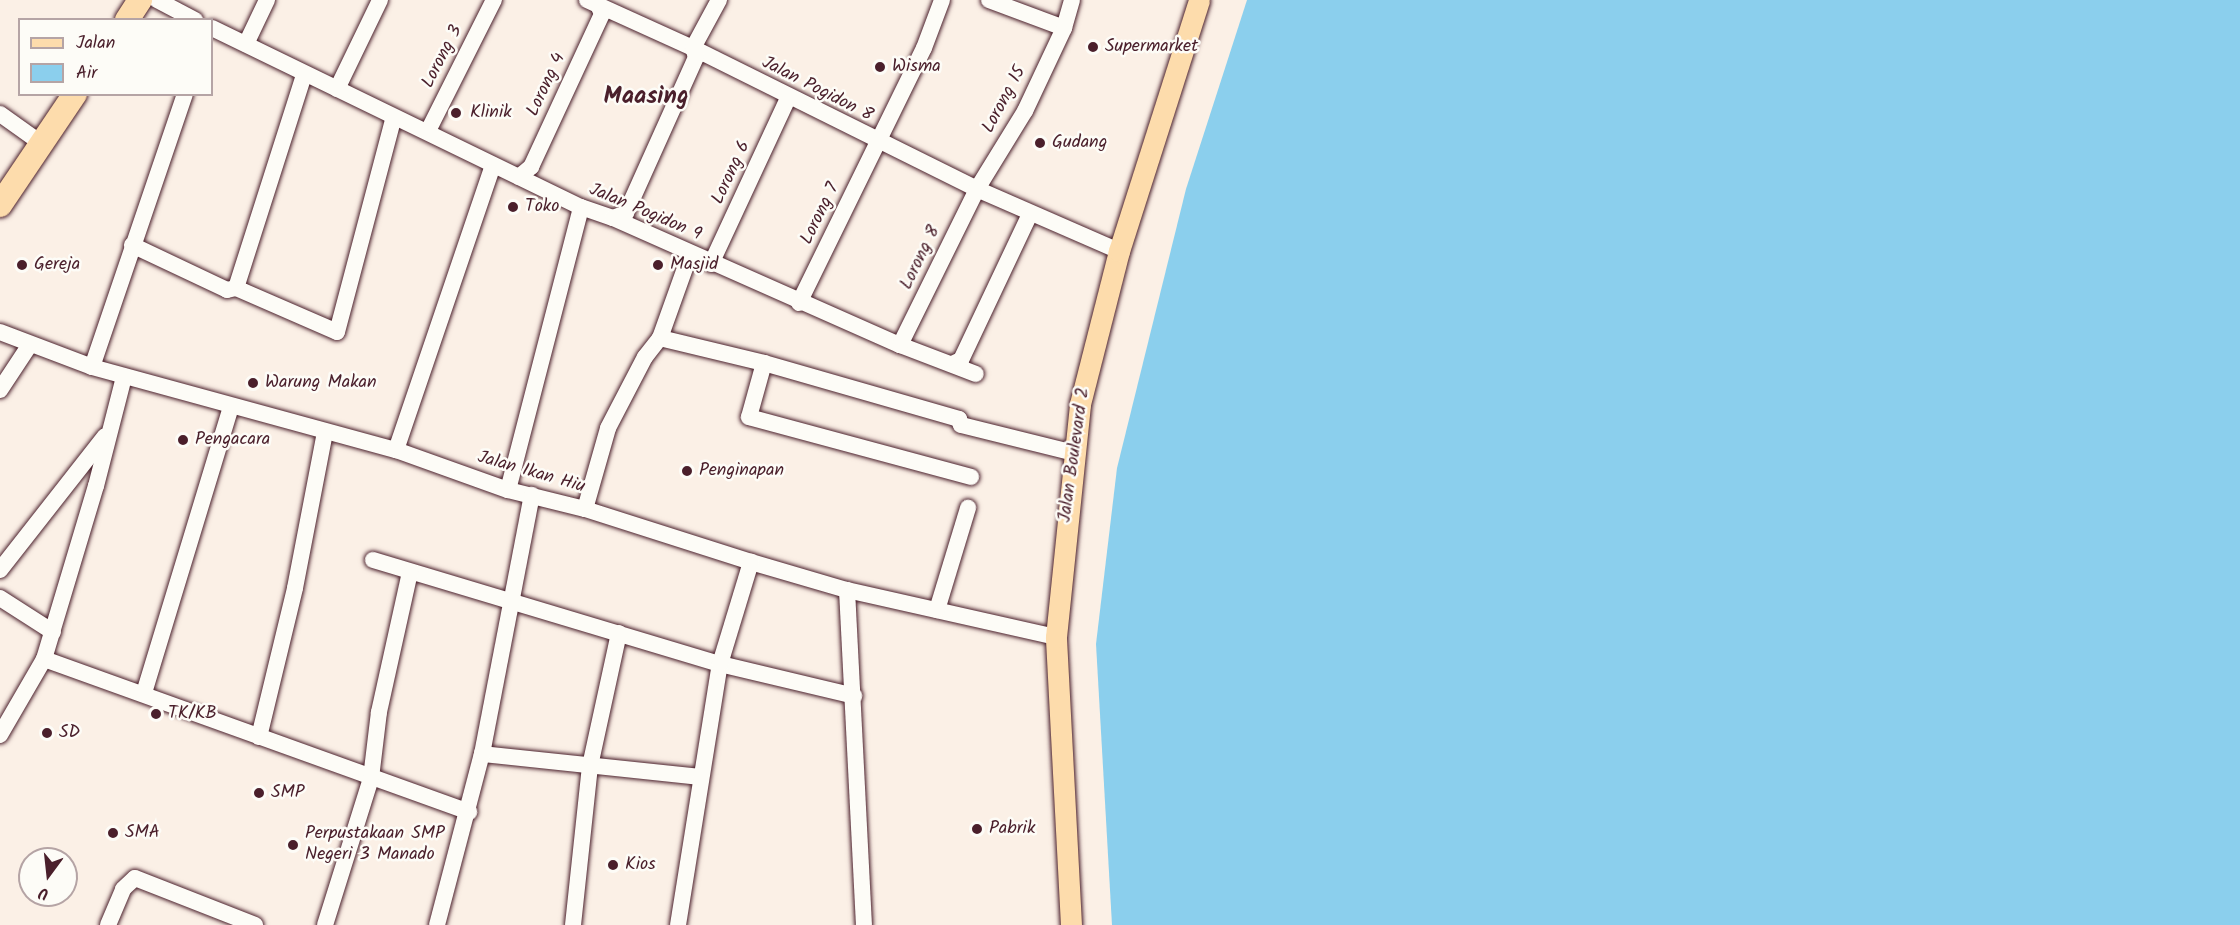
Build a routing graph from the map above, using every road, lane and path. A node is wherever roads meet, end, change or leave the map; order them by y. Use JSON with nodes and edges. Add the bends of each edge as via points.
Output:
{"nodes":[{"id":1,"x":140,"y":0,"type":"edge"},
{"id":2,"x":157,"y":0,"type":"edge"},
{"id":3,"x":267,"y":0,"type":"edge"},
{"id":4,"x":380,"y":0,"type":"edge"},
{"id":5,"x":494,"y":0,"type":"edge"},
{"id":6,"x":719,"y":0,"type":"edge"},
{"id":7,"x":942,"y":0,"type":"edge"},
{"id":8,"x":989,"y":0,"type":"edge"},
{"id":9,"x":1072,"y":0,"type":"edge"},
{"id":10,"x":1199,"y":0,"type":"edge"},
{"id":11,"x":601,"y":4,"type":"edge"},
{"id":12,"x":128,"y":18,"type":"edge"},
{"id":13,"x":191,"y":18,"type":"edge"},
{"id":14,"x":213,"y":28,"type":"edge"},
{"id":15,"x":1064,"y":28,"type":"junction"},
{"id":16,"x":246,"y":44,"type":"junction"},
{"id":17,"x":693,"y":48,"type":"junction"},
{"id":18,"x":304,"y":75,"type":"junction"},
{"id":19,"x":337,"y":89,"type":"junction"},
{"id":20,"x":74,"y":96,"type":"edge"},
{"id":21,"x":184,"y":96,"type":"edge"},
{"id":22,"x":788,"y":98,"type":"junction"},
{"id":23,"x":0,"y":114,"type":"edge"},
{"id":24,"x":394,"y":117,"type":"junction"},
{"id":25,"x":428,"y":131,"type":"junction"},
{"id":26,"x":878,"y":142,"type":"junction"},
{"id":27,"x":42,"y":144,"type":"junction"},
{"id":28,"x":493,"y":165,"type":"junction"},
{"id":29,"x":519,"y":177,"type":"junction"},
{"id":30,"x":977,"y":189,"type":"junction"},
{"id":31,"x":0,"y":206,"type":"edge"},
{"id":32,"x":581,"y":207,"type":"junction"},
{"id":33,"x":1030,"y":214,"type":"junction"},
{"id":34,"x":613,"y":218,"type":"junction"},
{"id":35,"x":132,"y":245,"type":"junction"},
{"id":36,"x":1119,"y":251,"type":"junction"},
{"id":37,"x":690,"y":254,"type":"junction"},
{"id":38,"x":711,"y":264,"type":"junction"},
{"id":39,"x":236,"y":288,"type":"junction"},
{"id":40,"x":799,"y":303,"type":"junction"},
{"id":41,"x":0,"y":332,"type":"edge"},
{"id":42,"x":660,"y":338,"type":"junction"},
{"id":43,"x":900,"y":345,"type":"junction"},
{"id":44,"x":29,"y":346,"type":"junction"},
{"id":45,"x":764,"y":363,"type":"junction"},
{"id":46,"x":952,"y":364,"type":"junction"},
{"id":47,"x":92,"y":367,"type":"junction"},
{"id":48,"x":976,"y":374,"type":"dead end"},
{"id":49,"x":124,"y":376,"type":"junction"},
{"id":50,"x":0,"y":390,"type":"edge"},
{"id":51,"x":231,"y":406,"type":"junction"},
{"id":52,"x":325,"y":432,"type":"junction"},
{"id":53,"x":108,"y":433,"type":"junction"},
{"id":54,"x":396,"y":450,"type":"junction"},
{"id":55,"x":1074,"y":453,"type":"junction"},
{"id":56,"x":971,"y":477,"type":"dead end"},
{"id":57,"x":508,"y":490,"type":"junction"},
{"id":58,"x":532,"y":495,"type":"junction"},
{"id":59,"x":968,"y":508,"type":"dead end"},
{"id":60,"x":585,"y":509,"type":"junction"},
{"id":61,"x":373,"y":560,"type":"dead end"},
{"id":62,"x":751,"y":562,"type":"junction"},
{"id":63,"x":0,"y":570,"type":"edge"},
{"id":64,"x":410,"y":572,"type":"junction"},
{"id":65,"x":847,"y":590,"type":"junction"},
{"id":66,"x":0,"y":598,"type":"edge"},
{"id":67,"x":512,"y":599,"type":"junction"},
{"id":68,"x":937,"y":610,"type":"junction"},
{"id":69,"x":53,"y":632,"type":"junction"},
{"id":70,"x":619,"y":633,"type":"junction"},
{"id":71,"x":1056,"y":637,"type":"junction"},
{"id":72,"x":44,"y":659,"type":"junction"},
{"id":73,"x":720,"y":664,"type":"junction"},
{"id":74,"x":144,"y":693,"type":"junction"},
{"id":75,"x":854,"y":696,"type":"junction"},
{"id":76,"x":0,"y":735,"type":"edge"},
{"id":77,"x":259,"y":737,"type":"junction"},
{"id":78,"x":482,"y":754,"type":"junction"},
{"id":79,"x":590,"y":766,"type":"junction"},
{"id":80,"x":371,"y":777,"type":"junction"},
{"id":81,"x":700,"y":777,"type":"junction"},
{"id":82,"x":469,"y":812,"type":"junction"},
{"id":83,"x":218,"y":918,"type":"edge"},
{"id":84,"x":108,"y":925,"type":"edge"},
{"id":85,"x":255,"y":925,"type":"edge"},
{"id":86,"x":325,"y":925,"type":"edge"},
{"id":87,"x":437,"y":925,"type":"edge"},
{"id":88,"x":573,"y":925,"type":"edge"},
{"id":89,"x":678,"y":925,"type":"edge"},
{"id":90,"x":864,"y":925,"type":"edge"},
{"id":91,"x":1071,"y":925,"type":"edge"}],
"edges":[{"from":1,"to":12,"type":"highway"},
{"from":2,"to":13,"type":"street"},
{"from":3,"to":16,"type":"street"},
{"from":4,"to":19,"type":"street"},
{"from":5,"to":25,"type":"street","name":"Lorong 3"},
{"from":6,"to":17,"type":"street"},
{"from":7,"to":26,"type":"street","name":"Lorong 7","via":[[924,48]]},
{"from":8,"to":15,"type":"street"},
{"from":9,"to":15,"type":"street","name":"Lorong 15"},
{"from":10,"to":36,"type":"main road","name":"Jalan Boulevard 2"},
{"from":11,"to":17,"type":"street","name":"Jalan Pogidon 8"},
{"from":11,"to":29,"type":"street","name":"Lorong 4","via":[[602,14],[531,167]]},
{"from":14,"to":16,"type":"street","name":"Jalan Pogidon 9"},
{"from":15,"to":30,"type":"street","name":"Lorong 15","via":[[1025,111]]},
{"from":16,"to":18,"type":"street","name":"Jalan Pogidon 9"},
{"from":17,"to":22,"type":"street","name":"Jalan Pogidon 8"},
{"from":17,"to":34,"type":"street","via":[[696,57],[626,213]]},
{"from":18,"to":19,"type":"street","name":"Jalan Pogidon 9"},
{"from":18,"to":39,"type":"street"},
{"from":19,"to":24,"type":"street","name":"Jalan Pogidon 9"},
{"from":20,"to":27,"type":"highway"},
{"from":21,"to":35,"type":"street"},
{"from":22,"to":26,"type":"street","name":"Jalan Pogidon 8"},
{"from":22,"to":38,"type":"street","name":"Lorong 6"},
{"from":23,"to":27,"type":"street"},
{"from":24,"to":25,"type":"street","name":"Jalan Pogidon 9"},
{"from":24,"to":39,"type":"street","via":[[337,332]]},
{"from":25,"to":28,"type":"street","name":"Jalan Pogidon 9"},
{"from":26,"to":30,"type":"street","name":"Jalan Pogidon 8"},
{"from":26,"to":40,"type":"street","name":"Lorong 7"},
{"from":27,"to":31,"type":"highway"},
{"from":28,"to":29,"type":"street","name":"Jalan Pogidon 9"},
{"from":28,"to":54,"type":"street"},
{"from":29,"to":32,"type":"street","name":"Jalan Pogidon 9"},
{"from":30,"to":33,"type":"street","name":"Jalan Pogidon 8"},
{"from":30,"to":43,"type":"street","name":"Lorong 8"},
{"from":32,"to":34,"type":"street","name":"Jalan Pogidon 9"},
{"from":32,"to":57,"type":"street"},
{"from":33,"to":36,"type":"street","name":"Jalan Pogidon 8"},
{"from":33,"to":46,"type":"street","via":[[962,360]]},
{"from":34,"to":37,"type":"street","name":"Jalan Pogidon 9"},
{"from":35,"to":39,"type":"street","via":[[227,290]]},
{"from":35,"to":47,"type":"street"},
{"from":36,"to":55,"type":"main road","name":"Jalan Boulevard 2","via":[[1080,404]]},
{"from":37,"to":38,"type":"street","name":"Jalan Pogidon 9"},
{"from":37,"to":42,"type":"street"},
{"from":38,"to":40,"type":"street","name":"Jalan Pogidon 9"},
{"from":40,"to":43,"type":"street","name":"Jalan Pogidon 9"},
{"from":41,"to":44,"type":"street","name":"Jalan Ikan Hiu"},
{"from":42,"to":45,"type":"street"},
{"from":42,"to":60,"type":"street","via":[[645,357],[608,429]]},
{"from":43,"to":46,"type":"street","name":"Jalan Pogidon 9"},
{"from":44,"to":47,"type":"street","name":"Jalan Ikan Hiu"},
{"from":44,"to":50,"type":"street"},
{"from":45,"to":55,"type":"street","via":[[959,419],[961,425]]},
{"from":45,"to":56,"type":"street","via":[[749,417]]},
{"from":46,"to":48,"type":"street","name":"Jalan Pogidon 9"},
{"from":47,"to":49,"type":"street","name":"Jalan Ikan Hiu"},
{"from":49,"to":51,"type":"street","name":"Jalan Ikan Hiu"},
{"from":49,"to":53,"type":"street"},
{"from":51,"to":52,"type":"street","name":"Jalan Ikan Hiu"},
{"from":51,"to":74,"type":"street"},
{"from":52,"to":54,"type":"street","name":"Jalan Ikan Hiu"},
{"from":52,"to":77,"type":"street","via":[[295,588]]},
{"from":53,"to":63,"type":"street"},
{"from":53,"to":69,"type":"street"},
{"from":54,"to":57,"type":"street","name":"Jalan Ikan Hiu"},
{"from":55,"to":71,"type":"main road","name":"Jalan Boulevard 2"},
{"from":57,"to":58,"type":"street","name":"Jalan Ikan Hiu"},
{"from":58,"to":60,"type":"street","name":"Jalan Ikan Hiu"},
{"from":58,"to":67,"type":"street"},
{"from":59,"to":68,"type":"street"},
{"from":60,"to":62,"type":"street","name":"Jalan Ikan Hiu"},
{"from":61,"to":64,"type":"street"},
{"from":62,"to":65,"type":"street","name":"Jalan Ikan Hiu"},
{"from":62,"to":73,"type":"street"},
{"from":64,"to":67,"type":"street"},
{"from":64,"to":80,"type":"street","via":[[379,712]]},
{"from":65,"to":68,"type":"street","name":"Jalan Ikan Hiu"},
{"from":65,"to":75,"type":"street"},
{"from":66,"to":69,"type":"street"},
{"from":67,"to":70,"type":"street"},
{"from":67,"to":78,"type":"street"},
{"from":68,"to":71,"type":"street","name":"Jalan Ikan Hiu"},
{"from":69,"to":72,"type":"street"},
{"from":70,"to":73,"type":"street"},
{"from":70,"to":79,"type":"street"},
{"from":71,"to":91,"type":"main road","name":"Jalan Boulevard 2"},
{"from":72,"to":74,"type":"street"},
{"from":72,"to":76,"type":"street"},
{"from":73,"to":75,"type":"street"},
{"from":73,"to":81,"type":"street"},
{"from":74,"to":77,"type":"street"},
{"from":75,"to":90,"type":"street"},
{"from":77,"to":80,"type":"street"},
{"from":78,"to":79,"type":"street"},
{"from":78,"to":82,"type":"street"},
{"from":79,"to":81,"type":"street"},
{"from":79,"to":88,"type":"street"},
{"from":80,"to":82,"type":"street"},
{"from":80,"to":86,"type":"street"},
{"from":81,"to":89,"type":"street"},
{"from":82,"to":87,"type":"street"},
{"from":83,"to":84,"type":"street","via":[[135,878],[123,889]]},
{"from":83,"to":85,"type":"street"}]}
